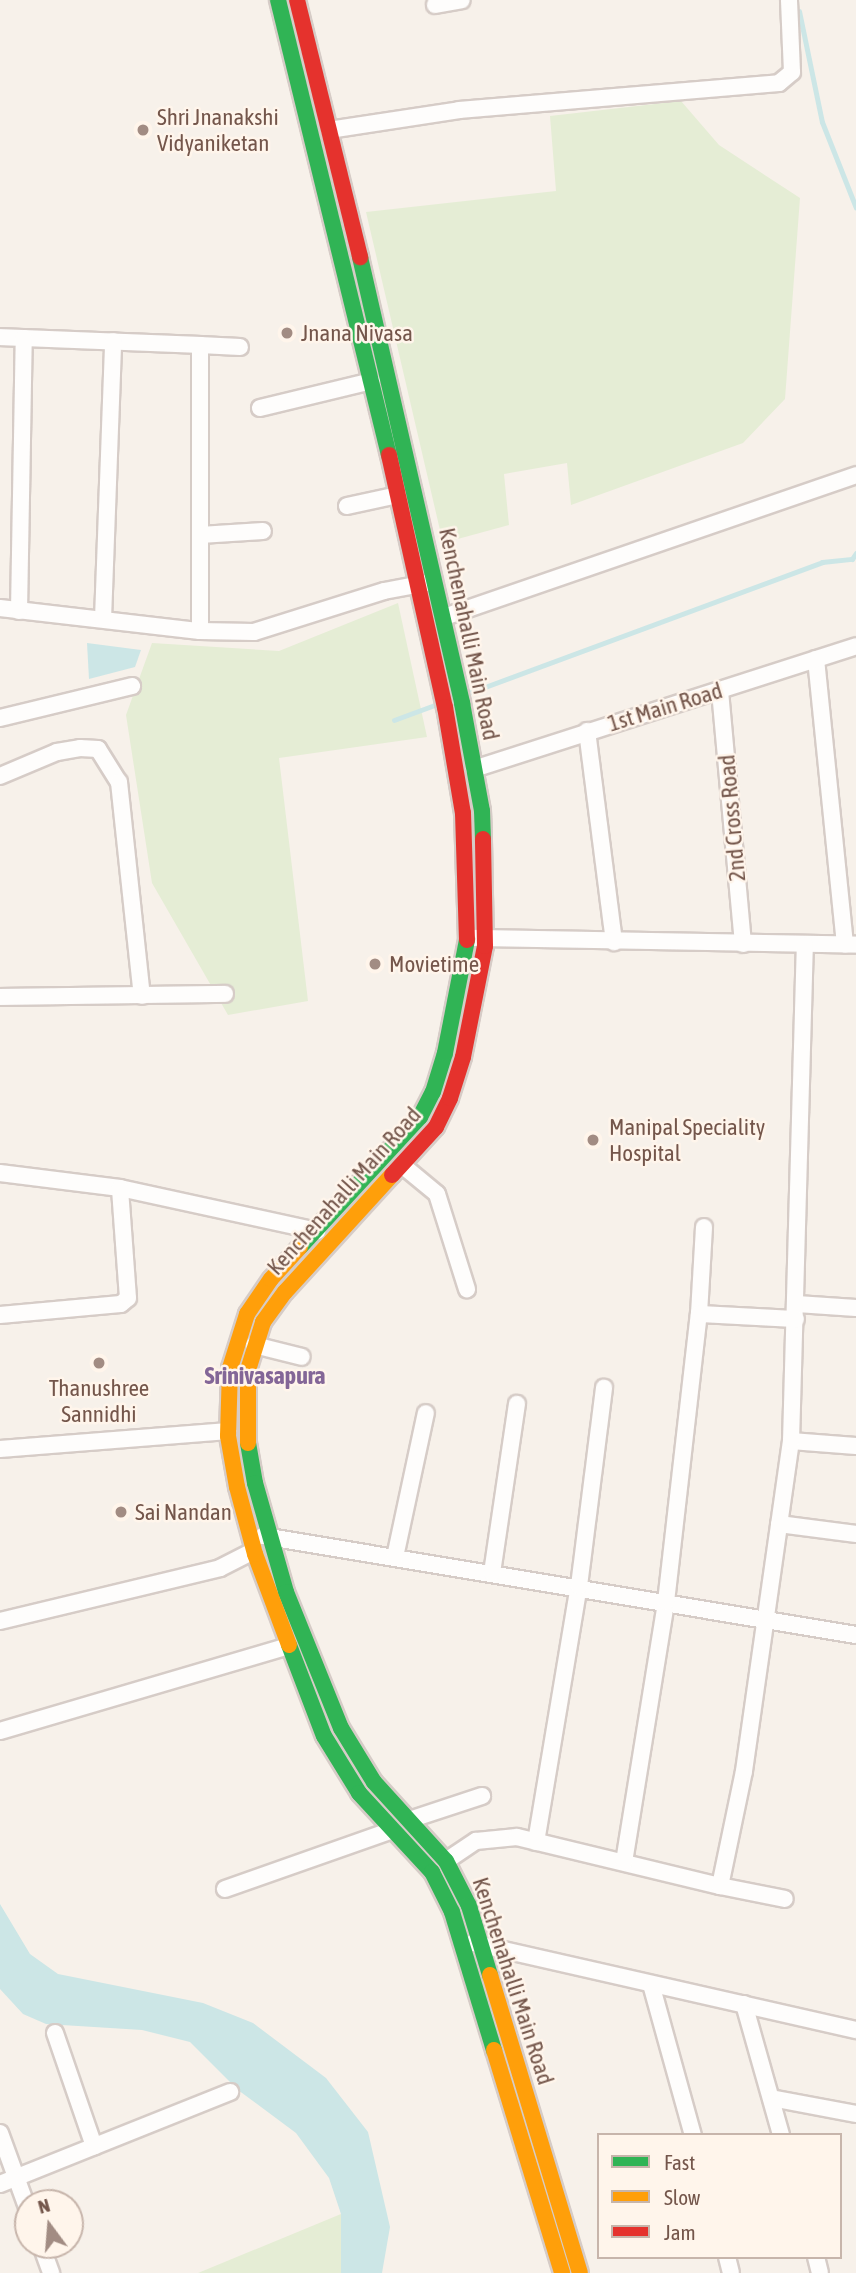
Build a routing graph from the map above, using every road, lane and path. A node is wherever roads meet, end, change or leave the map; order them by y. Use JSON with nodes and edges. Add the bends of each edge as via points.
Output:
{"nodes":[{"id":1,"x":278,"y":0,"type":"edge"},
{"id":2,"x":297,"y":0,"type":"edge"},
{"id":3,"x":461,"y":0,"type":"edge"},
{"id":4,"x":789,"y":0,"type":"edge"},
{"id":5,"x":435,"y":5,"type":"dead end"},
{"id":6,"x":329,"y":130,"type":"junction"},
{"id":7,"x":0,"y":337,"type":"edge"},
{"id":8,"x":24,"y":338,"type":"junction"},
{"id":9,"x":113,"y":341,"type":"junction"},
{"id":10,"x":200,"y":345,"type":"junction"},
{"id":11,"x":240,"y":347,"type":"dead end"},
{"id":12,"x":372,"y":382,"type":"junction"},
{"id":13,"x":260,"y":408,"type":"dead end"},
{"id":14,"x":856,"y":475,"type":"edge"},
{"id":15,"x":398,"y":495,"type":"junction"},
{"id":16,"x":347,"y":506,"type":"dead end"},
{"id":17,"x":263,"y":531,"type":"dead end"},
{"id":18,"x":200,"y":536,"type":"junction"},
{"id":19,"x":436,"y":581,"type":"junction"},
{"id":20,"x":418,"y":585,"type":"junction"},
{"id":21,"x":0,"y":608,"type":"edge"},
{"id":22,"x":19,"y":611,"type":"junction"},
{"id":23,"x":444,"y":617,"type":"junction"},
{"id":24,"x":103,"y":620,"type":"junction"},
{"id":25,"x":200,"y":631,"type":"junction"},
{"id":26,"x":856,"y":646,"type":"edge"},
{"id":27,"x":816,"y":659,"type":"junction"},
{"id":28,"x":132,"y":686,"type":"dead end"},
{"id":29,"x":720,"y":691,"type":"junction"},
{"id":30,"x":0,"y":718,"type":"edge"},
{"id":31,"x":587,"y":731,"type":"junction"},
{"id":32,"x":474,"y":769,"type":"junction"},
{"id":33,"x":0,"y":776,"type":"edge"},
{"id":34,"x":467,"y":937,"type":"junction"},
{"id":35,"x":485,"y":938,"type":"junction"},
{"id":36,"x":614,"y":942,"type":"junction"},
{"id":37,"x":743,"y":944,"type":"junction"},
{"id":38,"x":804,"y":945,"type":"junction"},
{"id":39,"x":850,"y":945,"type":"edge"},
{"id":40,"x":225,"y":994,"type":"dead end"},
{"id":41,"x":142,"y":996,"type":"junction"},
{"id":42,"x":0,"y":998,"type":"edge"},
{"id":43,"x":402,"y":1165,"type":"junction"},
{"id":44,"x":0,"y":1173,"type":"edge"},
{"id":45,"x":120,"y":1188,"type":"junction"},
{"id":46,"x":704,"y":1227,"type":"dead end"},
{"id":47,"x":317,"y":1231,"type":"junction"},
{"id":48,"x":467,"y":1289,"type":"dead end"},
{"id":49,"x":856,"y":1308,"type":"edge"},
{"id":50,"x":797,"y":1312,"type":"junction"},
{"id":51,"x":699,"y":1314,"type":"junction"},
{"id":52,"x":0,"y":1315,"type":"edge"},
{"id":53,"x":254,"y":1345,"type":"junction"},
{"id":54,"x":302,"y":1357,"type":"dead end"},
{"id":55,"x":604,"y":1388,"type":"dead end"},
{"id":56,"x":517,"y":1404,"type":"dead end"},
{"id":57,"x":426,"y":1413,"type":"dead end"},
{"id":58,"x":228,"y":1432,"type":"junction"},
{"id":59,"x":791,"y":1441,"type":"junction"},
{"id":60,"x":856,"y":1446,"type":"edge"},
{"id":61,"x":0,"y":1449,"type":"edge"},
{"id":62,"x":779,"y":1524,"type":"junction"},
{"id":63,"x":856,"y":1534,"type":"edge"},
{"id":64,"x":269,"y":1536,"type":"junction"},
{"id":65,"x":252,"y":1544,"type":"junction"},
{"id":66,"x":395,"y":1557,"type":"junction"},
{"id":67,"x":492,"y":1573,"type":"junction"},
{"id":68,"x":579,"y":1586,"type":"junction"},
{"id":69,"x":666,"y":1602,"type":"junction"},
{"id":70,"x":766,"y":1619,"type":"junction"},
{"id":71,"x":0,"y":1621,"type":"edge"},
{"id":72,"x":856,"y":1635,"type":"edge"},
{"id":73,"x":288,"y":1646,"type":"junction"},
{"id":74,"x":0,"y":1731,"type":"edge"},
{"id":75,"x":482,"y":1796,"type":"dead end"},
{"id":76,"x":409,"y":1820,"type":"junction"},
{"id":77,"x":393,"y":1830,"type":"junction"},
{"id":78,"x":536,"y":1842,"type":"junction"},
{"id":79,"x":446,"y":1861,"type":"junction"},
{"id":80,"x":624,"y":1862,"type":"junction"},
{"id":81,"x":720,"y":1886,"type":"junction"},
{"id":82,"x":225,"y":1889,"type":"dead end"},
{"id":83,"x":785,"y":1899,"type":"dead end"},
{"id":84,"x":481,"y":1943,"type":"junction"},
{"id":85,"x":462,"y":1944,"type":"junction"},
{"id":86,"x":651,"y":1983,"type":"junction"},
{"id":87,"x":744,"y":2004,"type":"junction"},
{"id":88,"x":856,"y":2030,"type":"edge"},
{"id":89,"x":55,"y":2033,"type":"dead end"},
{"id":90,"x":230,"y":2092,"type":"dead end"},
{"id":91,"x":771,"y":2098,"type":"junction"},
{"id":92,"x":856,"y":2114,"type":"edge"},
{"id":93,"x":0,"y":2133,"type":"edge"},
{"id":94,"x":692,"y":2133,"type":"edge"},
{"id":95,"x":780,"y":2133,"type":"edge"},
{"id":96,"x":94,"y":2146,"type":"junction"},
{"id":97,"x":16,"y":2178,"type":"junction"},
{"id":98,"x":0,"y":2184,"type":"edge"},
{"id":99,"x":20,"y":2189,"type":"edge"},
{"id":100,"x":562,"y":2273,"type":"edge"},
{"id":101,"x":580,"y":2273,"type":"edge"}],
"edges":[{"from":1,"to":12,"type":"main road","name":"Kenchenahalli Main Road"},
{"from":2,"to":6,"type":"main road","name":"Kenchenahalli Main Road"},
{"from":3,"to":5,"type":"street"},
{"from":4,"to":6,"type":"street","via":[[792,72],[779,83],[459,110]]},
{"from":6,"to":19,"type":"main road","name":"Kenchenahalli Main Road"},
{"from":7,"to":8,"type":"street"},
{"from":8,"to":9,"type":"street"},
{"from":8,"to":22,"type":"street"},
{"from":9,"to":10,"type":"street"},
{"from":9,"to":24,"type":"street"},
{"from":10,"to":11,"type":"street"},
{"from":10,"to":18,"type":"street"},
{"from":12,"to":13,"type":"street"},
{"from":12,"to":15,"type":"main road","name":"Kenchenahalli Main Road"},
{"from":14,"to":23,"type":"street"},
{"from":15,"to":16,"type":"street"},
{"from":15,"to":20,"type":"main road","name":"Kenchenahalli Main Road"},
{"from":17,"to":18,"type":"street"},
{"from":18,"to":25,"type":"street"},
{"from":19,"to":20,"type":"street"},
{"from":19,"to":23,"type":"main road","name":"Kenchenahalli Main Road"},
{"from":20,"to":25,"type":"street","via":[[384,591],[254,632]]},
{"from":20,"to":34,"type":"main road","name":"Kenchenahalli Main Road","via":[[463,813]]},
{"from":21,"to":22,"type":"street"},
{"from":22,"to":24,"type":"street"},
{"from":23,"to":32,"type":"main road","name":"Kenchenahalli Main Road"},
{"from":24,"to":25,"type":"street"},
{"from":26,"to":27,"type":"street","name":"1st Main Road"},
{"from":27,"to":29,"type":"street","name":"1st Main Road"},
{"from":27,"to":39,"type":"street"},
{"from":28,"to":30,"type":"street"},
{"from":29,"to":31,"type":"street","name":"1st Main Road"},
{"from":29,"to":37,"type":"street","name":"2nd Cross Road"},
{"from":31,"to":32,"type":"street","name":"1st Main Road"},
{"from":31,"to":36,"type":"street"},
{"from":32,"to":35,"type":"main road","name":"Kenchenahalli Main Road","via":[[482,811]]},
{"from":33,"to":41,"type":"street","via":[[57,752],[98,749],[119,782]]},
{"from":34,"to":35,"type":"street"},
{"from":34,"to":47,"type":"main road","name":"Kenchenahalli Main Road","via":[[445,1053],[433,1091],[420,1116]]},
{"from":35,"to":36,"type":"street"},
{"from":35,"to":43,"type":"main road","name":"Kenchenahalli Main Road","via":[[463,1057],[450,1098],[436,1127]]},
{"from":36,"to":37,"type":"street"},
{"from":37,"to":38,"type":"street"},
{"from":38,"to":39,"type":"street"},
{"from":38,"to":50,"type":"street"},
{"from":40,"to":41,"type":"street"},
{"from":41,"to":42,"type":"street"},
{"from":43,"to":48,"type":"street","via":[[437,1194]]},
{"from":43,"to":53,"type":"main road","name":"Kenchenahalli Main Road","via":[[285,1292],[263,1322]]},
{"from":44,"to":45,"type":"street"},
{"from":45,"to":47,"type":"street"},
{"from":45,"to":52,"type":"street","via":[[128,1298],[121,1304]]},
{"from":46,"to":51,"type":"street"},
{"from":47,"to":58,"type":"main road","name":"Kenchenahalli Main Road","via":[[258,1296],[243,1324],[230,1368]]},
{"from":49,"to":50,"type":"street"},
{"from":50,"to":51,"type":"street"},
{"from":50,"to":59,"type":"street"},
{"from":51,"to":69,"type":"street"},
{"from":53,"to":54,"type":"street"},
{"from":53,"to":64,"type":"main road","name":"Kenchenahalli Main Road","via":[[248,1370],[246,1434]]},
{"from":55,"to":68,"type":"street"},
{"from":56,"to":67,"type":"street"},
{"from":57,"to":66,"type":"street"},
{"from":58,"to":61,"type":"street"},
{"from":58,"to":65,"type":"main road","name":"Kenchenahalli Main Road"},
{"from":59,"to":60,"type":"street"},
{"from":59,"to":62,"type":"street"},
{"from":62,"to":63,"type":"street"},
{"from":62,"to":70,"type":"street"},
{"from":64,"to":65,"type":"street"},
{"from":64,"to":66,"type":"street"},
{"from":64,"to":76,"type":"main road","name":"Kenchenahalli Main Road","via":[[286,1592],[341,1728],[374,1782]]},
{"from":65,"to":71,"type":"street","via":[[220,1568]]},
{"from":65,"to":73,"type":"main road","name":"Kenchenahalli Main Road"},
{"from":66,"to":67,"type":"street"},
{"from":67,"to":68,"type":"street"},
{"from":68,"to":69,"type":"street"},
{"from":68,"to":78,"type":"street"},
{"from":69,"to":70,"type":"street"},
{"from":69,"to":80,"type":"street"},
{"from":70,"to":72,"type":"street"},
{"from":70,"to":81,"type":"street","via":[[744,1771]]},
{"from":73,"to":74,"type":"street"},
{"from":73,"to":77,"type":"main road","name":"Kenchenahalli Main Road","via":[[324,1736],[359,1793]]},
{"from":75,"to":76,"type":"street"},
{"from":76,"to":79,"type":"main road","name":"Kenchenahalli Main Road"},
{"from":77,"to":82,"type":"street"},
{"from":77,"to":85,"type":"main road","name":"Kenchenahalli Main Road","via":[[432,1872]]},
{"from":78,"to":79,"type":"street","via":[[517,1837],[475,1841]]},
{"from":78,"to":80,"type":"street"},
{"from":79,"to":84,"type":"main road","name":"Kenchenahalli Main Road"},
{"from":80,"to":81,"type":"street"},
{"from":81,"to":83,"type":"street"},
{"from":84,"to":85,"type":"street"},
{"from":84,"to":86,"type":"street"},
{"from":84,"to":101,"type":"main road","name":"Kenchenahalli Main Road"},
{"from":85,"to":100,"type":"main road","name":"Kenchenahalli Main Road"},
{"from":86,"to":87,"type":"street"},
{"from":86,"to":94,"type":"street"},
{"from":87,"to":88,"type":"street"},
{"from":87,"to":91,"type":"street"},
{"from":89,"to":96,"type":"street"},
{"from":90,"to":96,"type":"street"},
{"from":91,"to":92,"type":"street"},
{"from":91,"to":95,"type":"street"},
{"from":93,"to":97,"type":"street"},
{"from":96,"to":97,"type":"street"},
{"from":97,"to":98,"type":"street"},
{"from":97,"to":99,"type":"street"}]}
